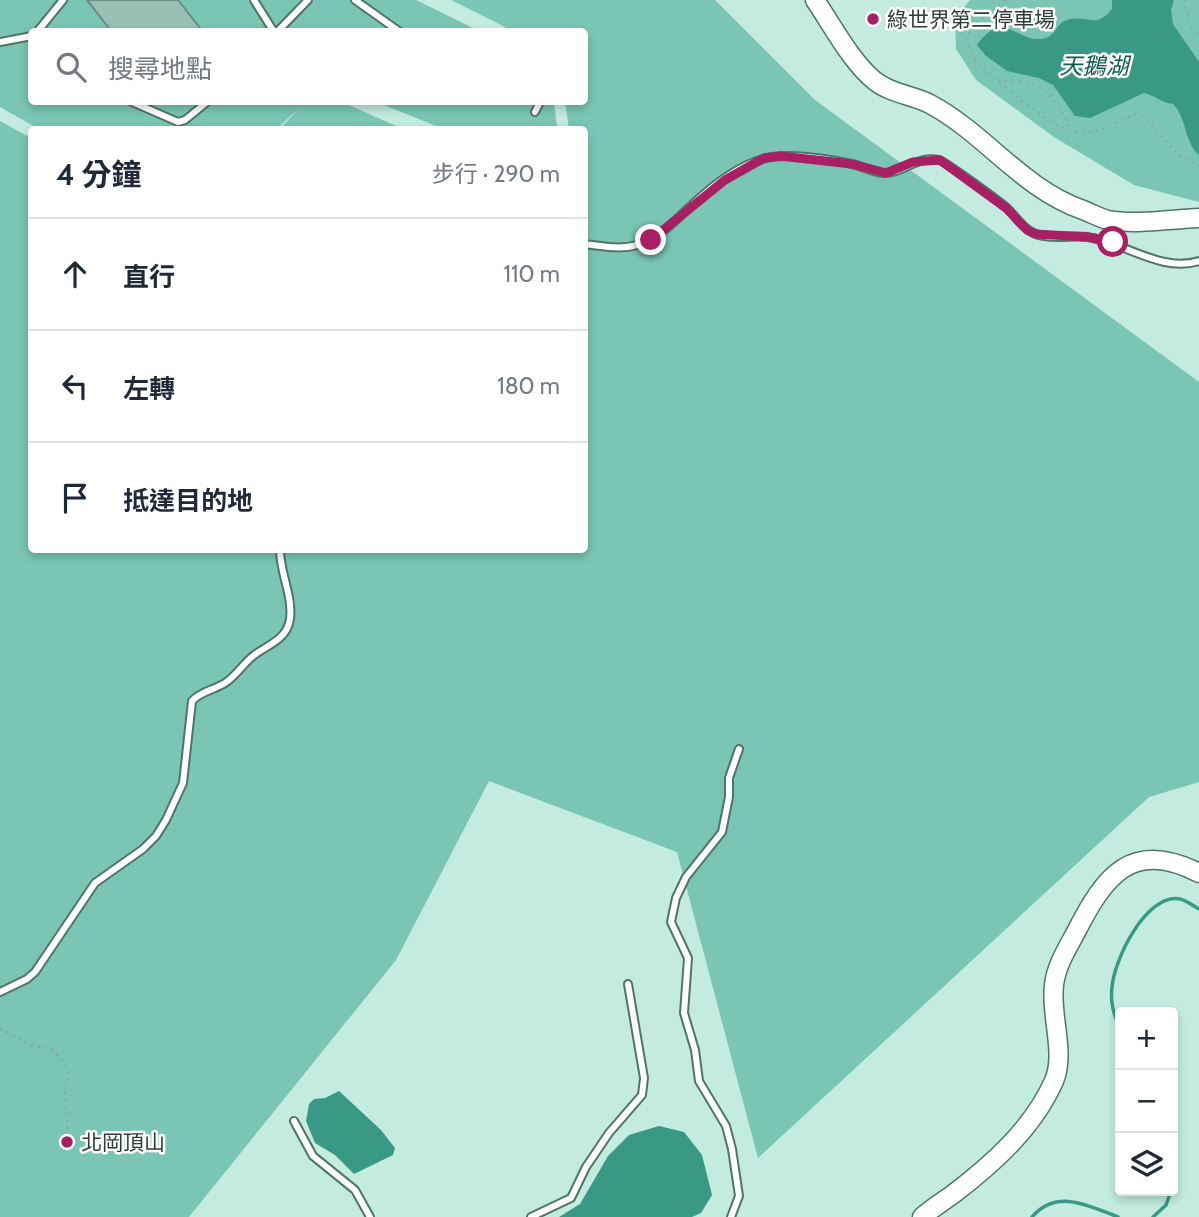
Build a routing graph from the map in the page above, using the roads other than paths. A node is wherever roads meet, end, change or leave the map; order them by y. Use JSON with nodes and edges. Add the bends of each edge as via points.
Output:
{"nodes":[{"id":1,"x":63,"y":0,"type":"edge"},
{"id":2,"x":254,"y":0,"type":"edge"},
{"id":3,"x":308,"y":0,"type":"edge"},
{"id":4,"x":355,"y":0,"type":"edge"},
{"id":5,"x":815,"y":0,"type":"edge"},
{"id":6,"x":41,"y":28,"type":"edge"},
{"id":7,"x":273,"y":28,"type":"edge"},
{"id":8,"x":280,"y":28,"type":"edge"},
{"id":9,"x":394,"y":28,"type":"edge"},
{"id":10,"x":28,"y":37,"type":"edge"},
{"id":11,"x":0,"y":42,"type":"edge"},
{"id":12,"x":139,"y":105,"type":"edge"},
{"id":13,"x":203,"y":105,"type":"edge"},
{"id":14,"x":538,"y":105,"type":"edge"},
{"id":15,"x":535,"y":112,"type":"dead end"},
{"id":16,"x":1199,"y":218,"type":"edge"},
{"id":17,"x":588,"y":244,"type":"edge"},
{"id":18,"x":1199,"y":261,"type":"edge"},
{"id":19,"x":280,"y":553,"type":"edge"},
{"id":20,"x":738,"y":749,"type":"dead end"},
{"id":21,"x":1199,"y":873,"type":"edge"},
{"id":22,"x":628,"y":984,"type":"dead end"},
{"id":23,"x":0,"y":992,"type":"edge"},
{"id":24,"x":294,"y":1121,"type":"dead end"},
{"id":25,"x":370,"y":1217,"type":"edge"},
{"id":26,"x":531,"y":1217,"type":"edge"},
{"id":27,"x":731,"y":1217,"type":"edge"},
{"id":28,"x":922,"y":1217,"type":"edge"}],
"edges":[{"from":1,"to":6,"type":"lane"},
{"from":2,"to":7,"type":"lane"},
{"from":3,"to":8,"type":"lane"},
{"from":4,"to":9,"type":"lane"},
{"from":5,"to":16,"type":"street","via":[[876,81],[929,104],[1060,202],[1108,220]]},
{"from":10,"to":11,"type":"lane"},
{"from":12,"to":13,"type":"lane","via":[[178,122]]},
{"from":14,"to":15,"type":"lane"},
{"from":17,"to":18,"type":"lane","via":[[617,248],[651,240],[725,180],[764,158],[817,159],[886,173],[913,162],[940,160],[1035,234],[1113,242],[1171,264]]},
{"from":19,"to":23,"type":"lane","via":[[290,602],[289,626],[226,682],[192,701],[183,783],[156,836],[94,883],[35,972]]},
{"from":20,"to":27,"type":"lane","via":[[722,832],[686,877],[671,916],[688,958],[684,1013],[698,1081],[726,1126],[732,1149],[739,1196]]},
{"from":21,"to":28,"type":"street","via":[[1169,860],[1148,860],[1118,871],[1106,882],[1055,974],[1058,1068],[1037,1113],[989,1164]]},
{"from":22,"to":26,"type":"lane","via":[[644,1078],[642,1095],[609,1133],[571,1198]]},
{"from":24,"to":25,"type":"lane","via":[[313,1156],[355,1190]]}]}
